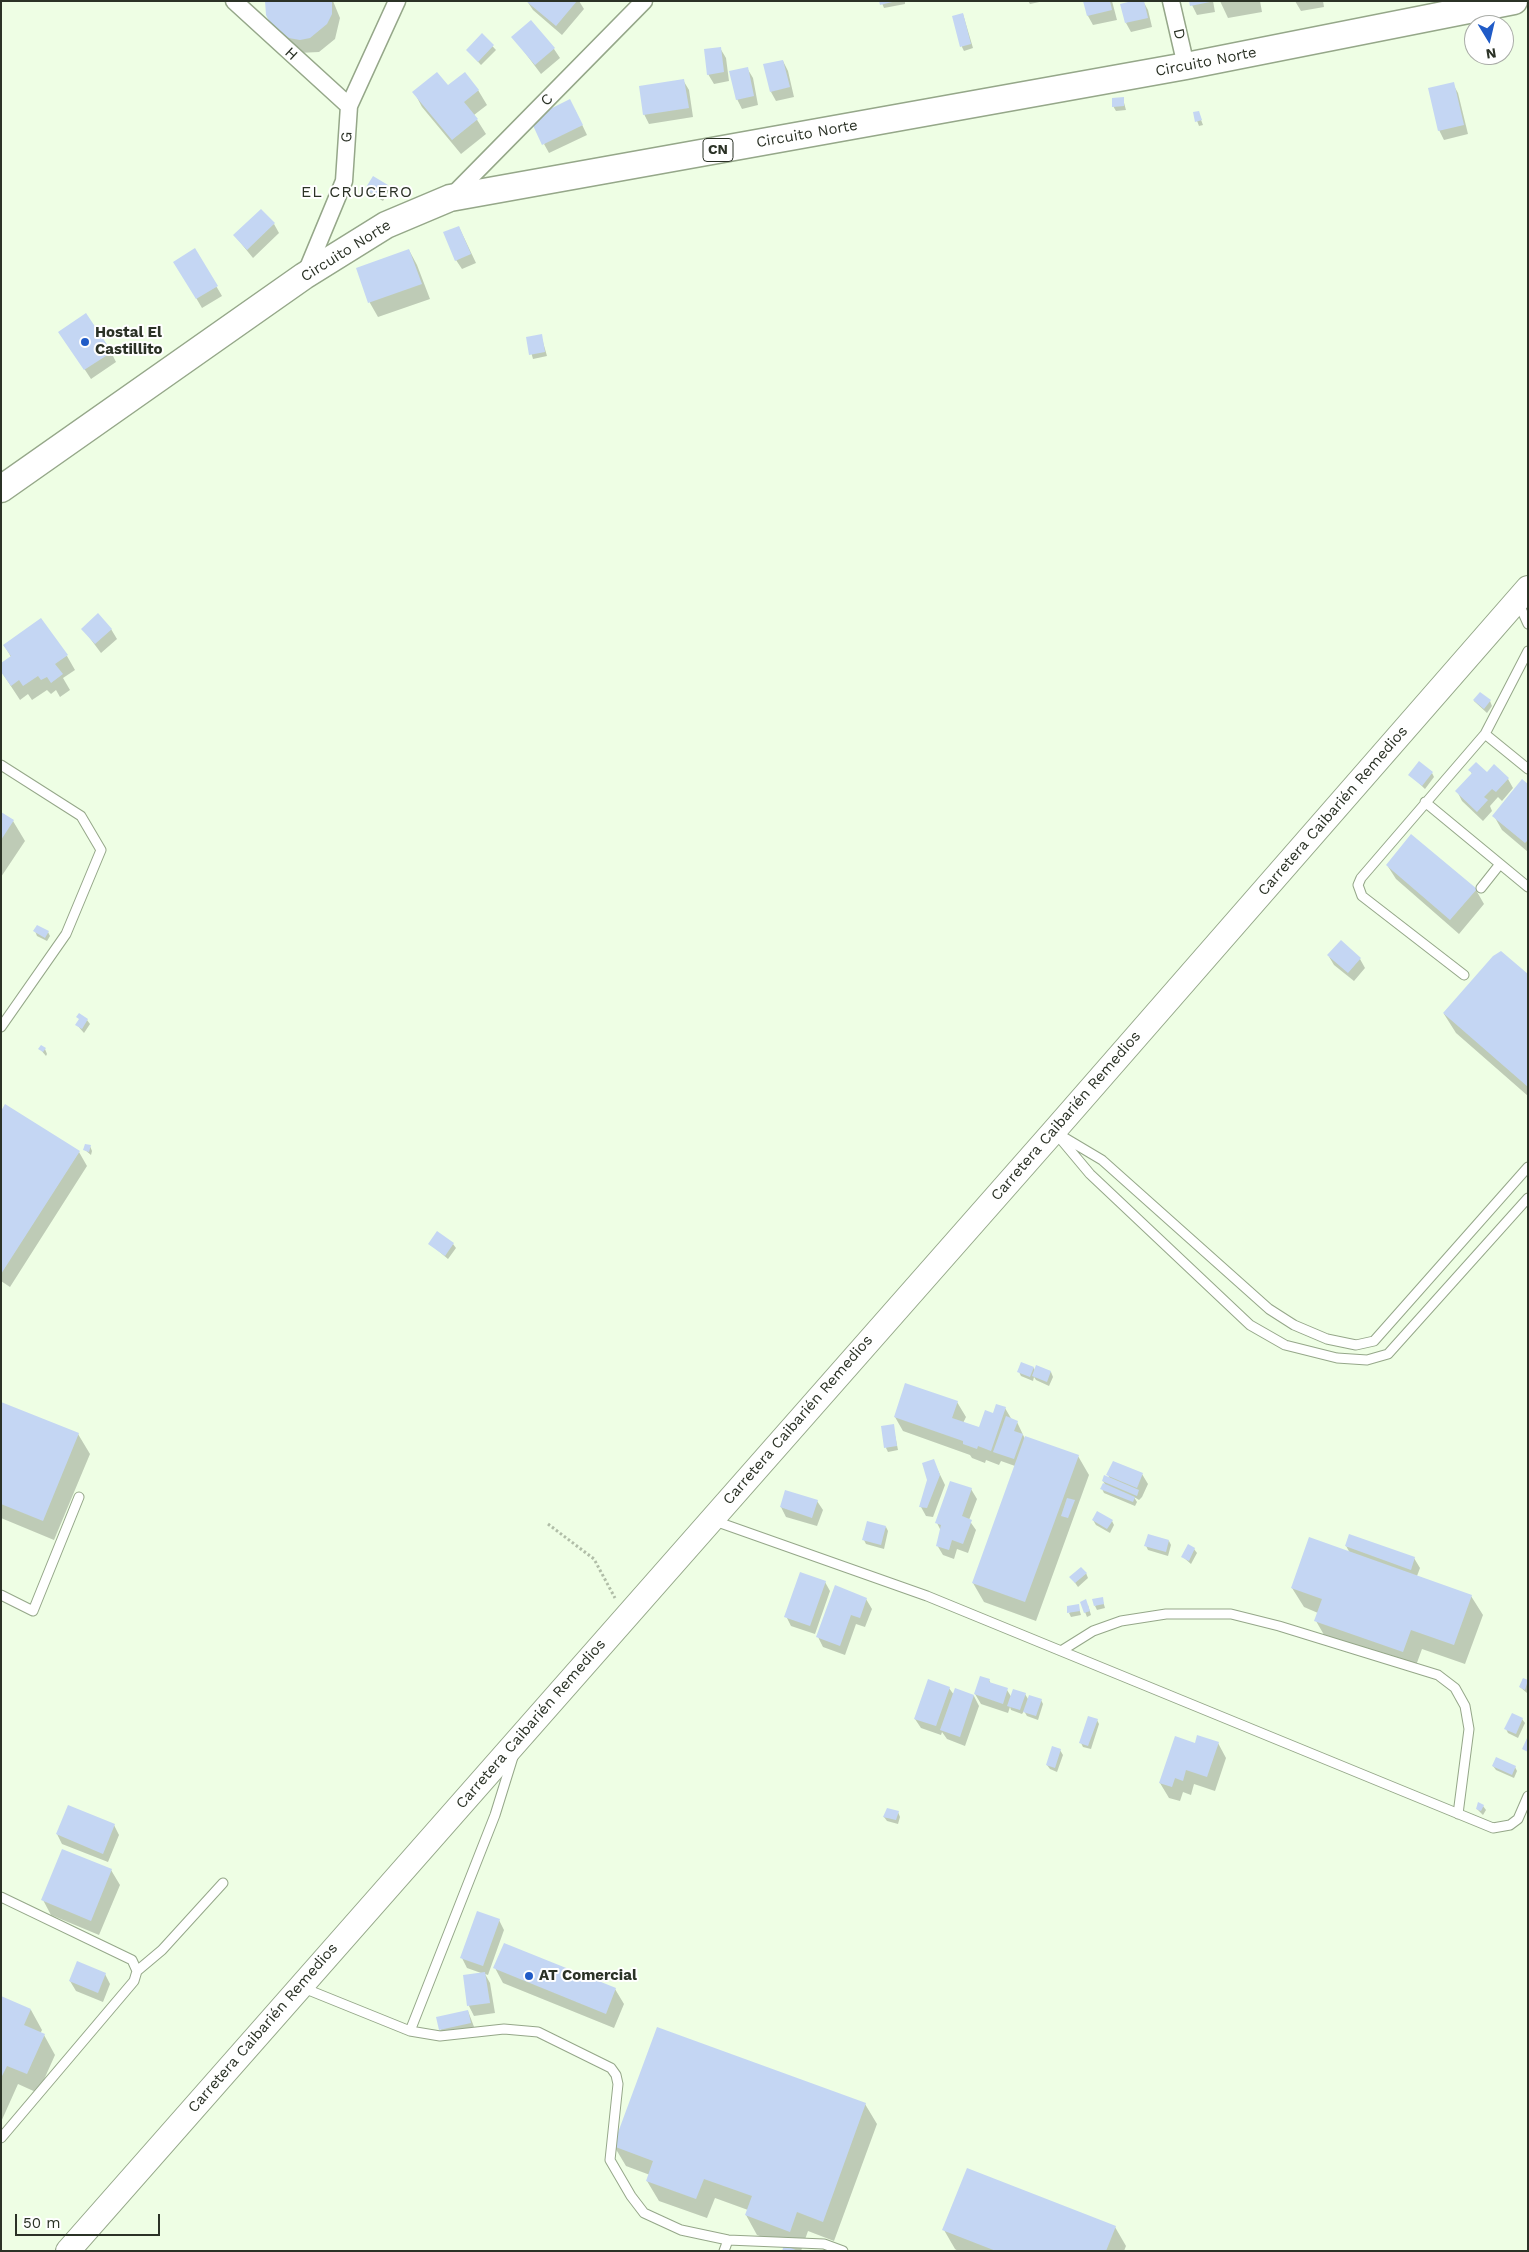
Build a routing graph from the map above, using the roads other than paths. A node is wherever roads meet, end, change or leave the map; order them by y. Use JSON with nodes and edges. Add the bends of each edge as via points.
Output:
{"nodes":[{"id":1,"x":234,"y":1,"type":"edge"},
{"id":2,"x":397,"y":1,"type":"edge"},
{"id":3,"x":644,"y":1,"type":"edge"},
{"id":4,"x":1171,"y":1,"type":"edge"},
{"id":5,"x":1514,"y":1,"type":"edge"},
{"id":6,"x":1186,"y":66,"type":"junction"},
{"id":7,"x":349,"y":106,"type":"junction"},
{"id":8,"x":450,"y":198,"type":"junction"},
{"id":9,"x":304,"y":276,"type":"junction"},
{"id":10,"x":1,"y":489,"type":"edge"},
{"id":11,"x":1522,"y":594,"type":"edge"},
{"id":12,"x":1528,"y":624,"type":"edge"},
{"id":13,"x":1528,"y":651,"type":"edge"},
{"id":14,"x":1485,"y":734,"type":"junction"},
{"id":15,"x":1,"y":765,"type":"edge"},
{"id":16,"x":1528,"y":769,"type":"edge"},
{"id":17,"x":1425,"y":802,"type":"junction"},
{"id":18,"x":1500,"y":864,"type":"junction"},
{"id":19,"x":1528,"y":887,"type":"edge"},
{"id":20,"x":1481,"y":888,"type":"dead end"},
{"id":21,"x":1464,"y":975,"type":"dead end"},
{"id":22,"x":1,"y":1027,"type":"edge"},
{"id":23,"x":1054,"y":1131,"type":"junction"},
{"id":24,"x":1528,"y":1167,"type":"edge"},
{"id":25,"x":1528,"y":1198,"type":"edge"},
{"id":26,"x":79,"y":1497,"type":"dead end"},
{"id":27,"x":710,"y":1520,"type":"junction"},
{"id":28,"x":1,"y":1595,"type":"edge"},
{"id":29,"x":1061,"y":1651,"type":"junction"},
{"id":30,"x":519,"y":1737,"type":"junction"},
{"id":31,"x":1528,"y":1796,"type":"edge"},
{"id":32,"x":1458,"y":1814,"type":"junction"},
{"id":33,"x":223,"y":1884,"type":"dead end"},
{"id":34,"x":1,"y":1897,"type":"edge"},
{"id":35,"x":137,"y":1971,"type":"junction"},
{"id":36,"x":300,"y":1987,"type":"junction"},
{"id":37,"x":410,"y":2031,"type":"junction"},
{"id":38,"x":1,"y":2138,"type":"edge"},
{"id":39,"x":728,"y":2240,"type":"junction"},
{"id":40,"x":68,"y":2251,"type":"edge"},
{"id":41,"x":724,"y":2251,"type":"edge"},
{"id":42,"x":843,"y":2251,"type":"edge"}],
"edges":[{"from":1,"to":7,"type":"street","name":"H"},
{"from":2,"to":7,"type":"street","name":"G"},
{"from":3,"to":8,"type":"street","name":"C"},
{"from":4,"to":6,"type":"street","name":"D"},
{"from":5,"to":6,"type":"main road","name":"Circuito Norte","number":"CN"},
{"from":6,"to":8,"type":"main road","name":"Circuito Norte","number":"CN"},
{"from":7,"to":9,"type":"street","name":"G","via":[[344,181]]},
{"from":8,"to":9,"type":"main road","name":"Circuito Norte","number":"CN","via":[[386,225]]},
{"from":9,"to":10,"type":"main road","name":"Circuito Norte","number":"CN"},
{"from":11,"to":12,"type":"lane"},
{"from":11,"to":23,"type":"street","name":"Carretera Caibarién Remedios"},
{"from":13,"to":14,"type":"lane"},
{"from":14,"to":16,"type":"lane"},
{"from":14,"to":17,"type":"lane"},
{"from":15,"to":22,"type":"lane","via":[[81,816],[101,850],[66,934]]},
{"from":17,"to":18,"type":"lane"},
{"from":17,"to":21,"type":"lane","via":[[1361,878],[1358,886],[1362,896]]},
{"from":18,"to":19,"type":"lane"},
{"from":18,"to":20,"type":"lane"},
{"from":23,"to":24,"type":"lane","via":[[1102,1160],[1269,1309],[1294,1326],[1356,1346],[1374,1341]]},
{"from":23,"to":25,"type":"lane","via":[[1090,1174],[1250,1325],[1285,1345],[1337,1358],[1367,1360],[1388,1354]]},
{"from":23,"to":27,"type":"street","name":"Carretera Caibarién Remedios"},
{"from":26,"to":28,"type":"lane","via":[[33,1611]]},
{"from":27,"to":29,"type":"lane","via":[[927,1596]]},
{"from":27,"to":30,"type":"street","name":"Carretera Caibarién Remedios"},
{"from":29,"to":32,"type":"lane"},
{"from":29,"to":32,"type":"lane","via":[[1093,1631],[1121,1621],[1166,1614],[1231,1614],[1438,1675],[1455,1688],[1465,1706],[1469,1729]]},
{"from":30,"to":36,"type":"street","name":"Carretera Caibarién Remedios"},
{"from":30,"to":37,"type":"lane","via":[[495,1815]]},
{"from":31,"to":32,"type":"lane","via":[[1518,1819],[1501,1828]]},
{"from":33,"to":35,"type":"lane","via":[[162,1950]]},
{"from":34,"to":35,"type":"lane","via":[[132,1960]]},
{"from":35,"to":38,"type":"lane","via":[[134,1981]]},
{"from":36,"to":37,"type":"lane"},
{"from":36,"to":40,"type":"street","name":"Carretera Caibarién Remedios"},
{"from":37,"to":39,"type":"lane","via":[[440,2036],[504,2029],[538,2032],[611,2068],[618,2084],[610,2160],[631,2196],[644,2214],[681,2230]]},
{"from":39,"to":41,"type":"lane"},
{"from":39,"to":42,"type":"lane","via":[[824,2244]]}]}
